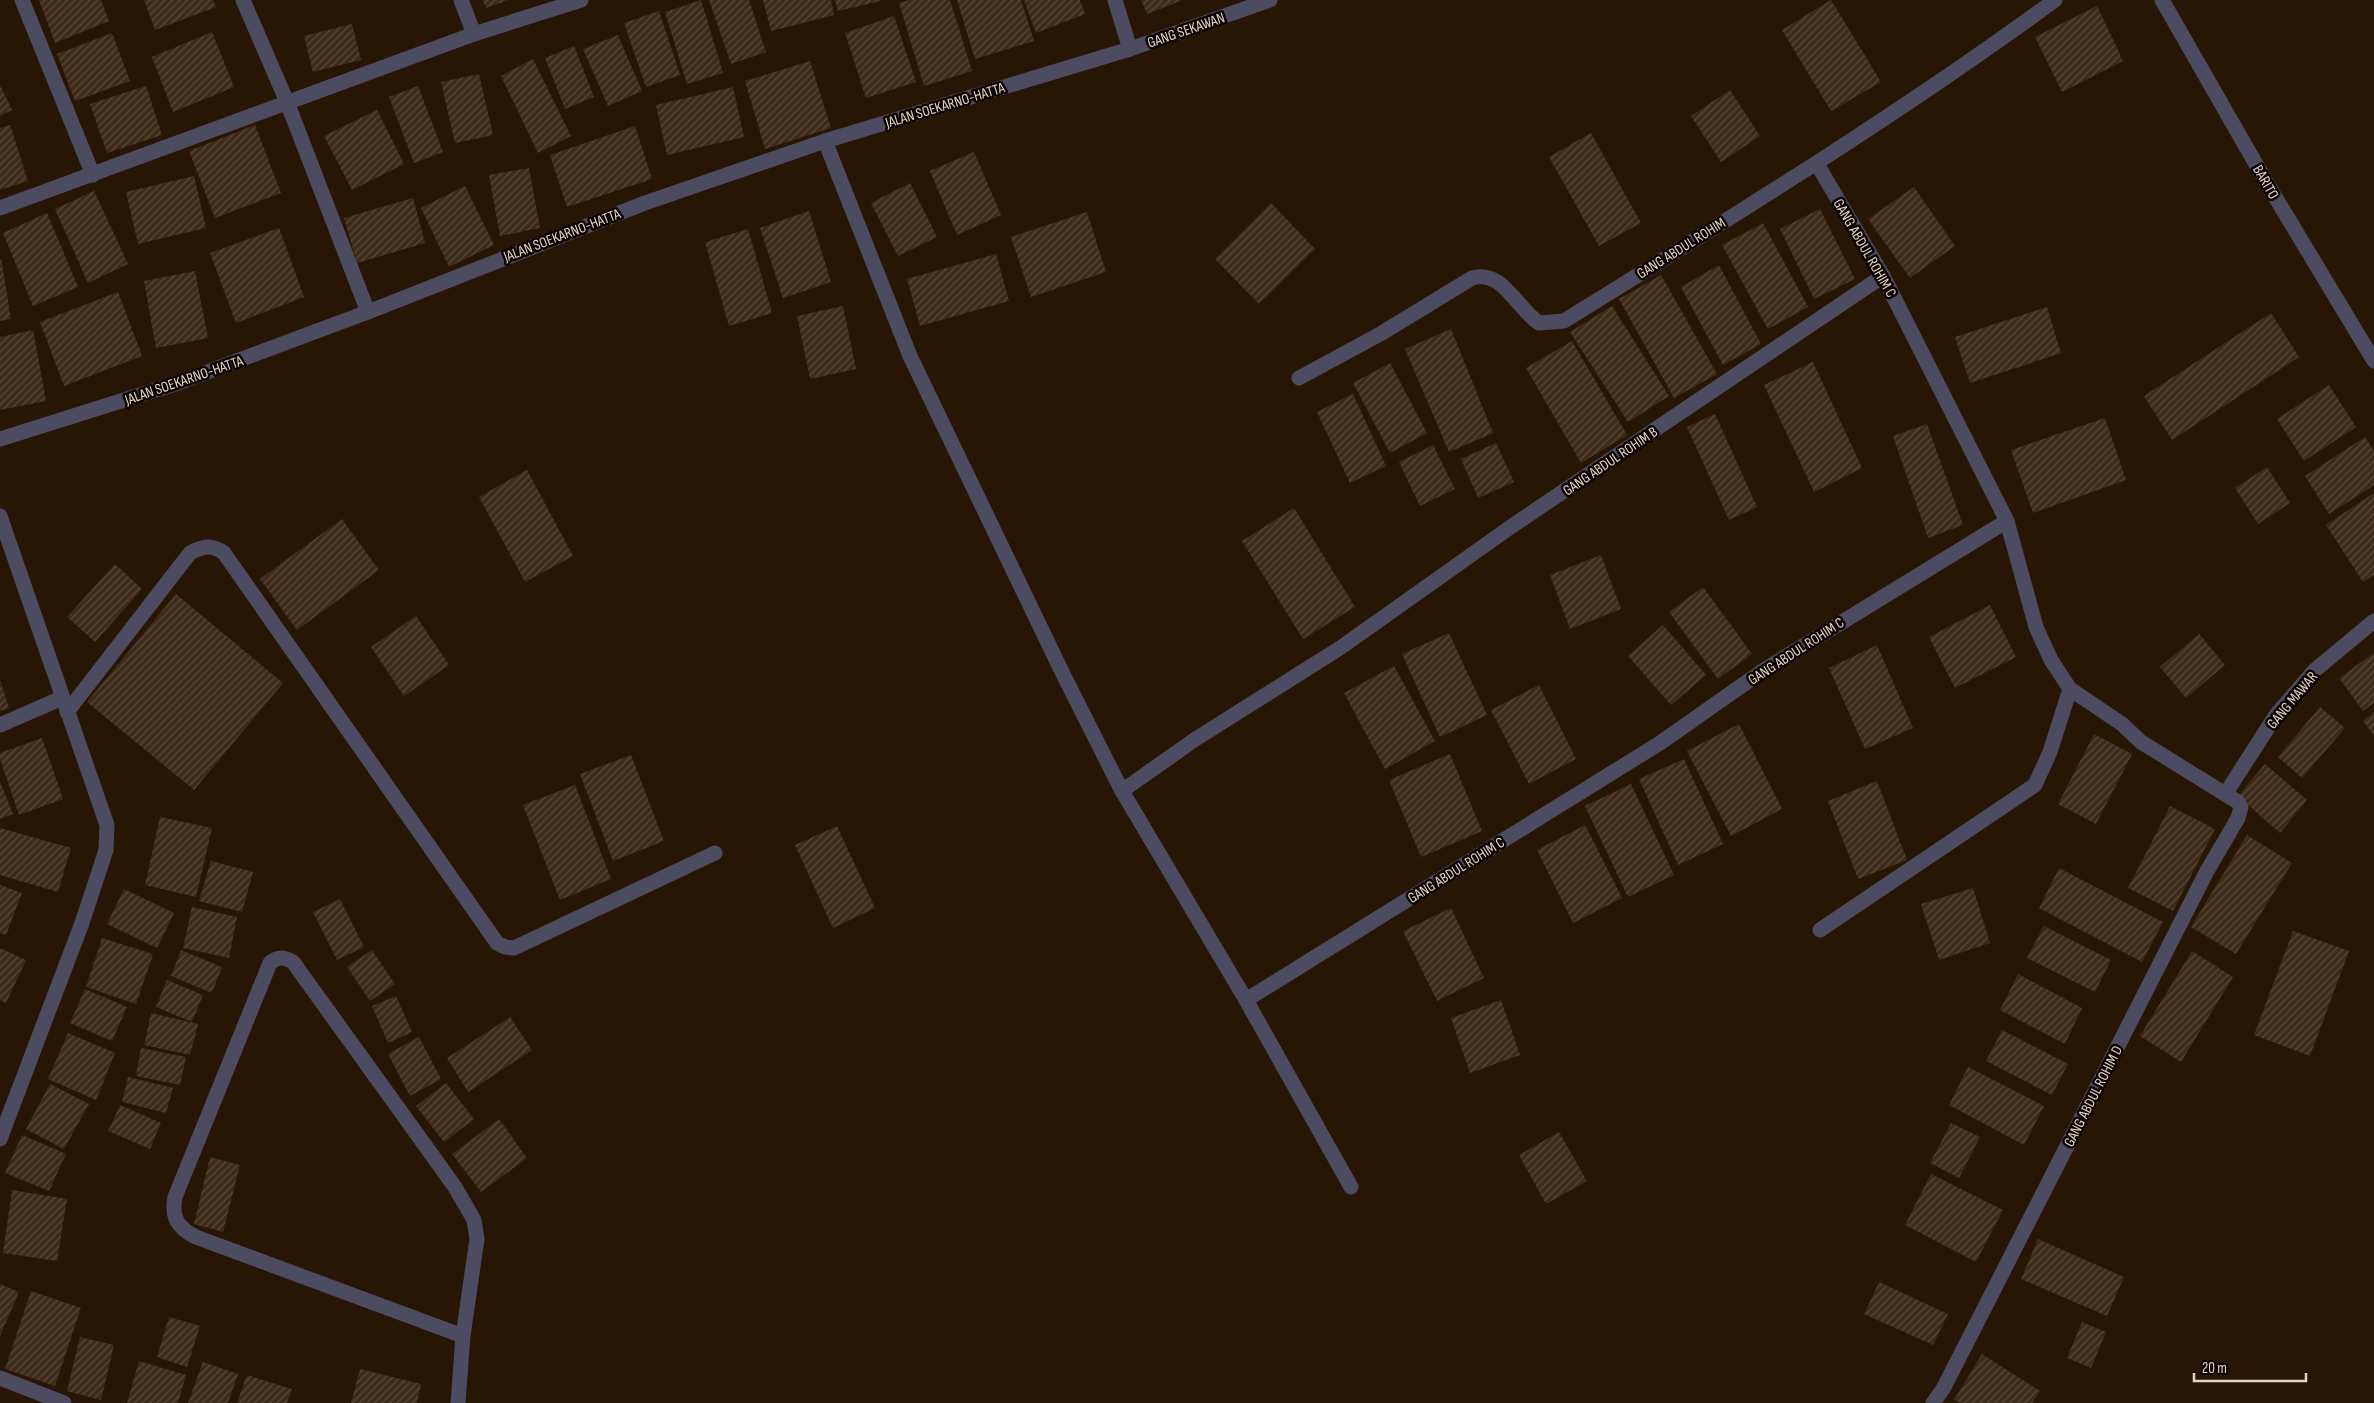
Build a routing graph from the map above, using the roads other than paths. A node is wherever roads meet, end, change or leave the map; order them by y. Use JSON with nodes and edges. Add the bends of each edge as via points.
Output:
{"nodes":[{"id":1,"x":22,"y":0,"type":"edge"},
{"id":2,"x":243,"y":0,"type":"edge"},
{"id":3,"x":461,"y":0,"type":"edge"},
{"id":4,"x":581,"y":0,"type":"edge"},
{"id":5,"x":1114,"y":0,"type":"edge"},
{"id":6,"x":1270,"y":0,"type":"edge"},
{"id":7,"x":2054,"y":0,"type":"edge"},
{"id":8,"x":2162,"y":0,"type":"edge"},
{"id":9,"x":474,"y":34,"type":"junction"},
{"id":10,"x":1130,"y":49,"type":"junction"},
{"id":11,"x":287,"y":102,"type":"junction"},
{"id":12,"x":825,"y":141,"type":"junction"},
{"id":13,"x":1817,"y":164,"type":"junction"},
{"id":14,"x":93,"y":175,"type":"junction"},
{"id":15,"x":0,"y":208,"type":"edge"},
{"id":16,"x":1883,"y":276,"type":"junction"},
{"id":17,"x":368,"y":312,"type":"junction"},
{"id":18,"x":2374,"y":361,"type":"edge"},
{"id":19,"x":1299,"y":378,"type":"dead end"},
{"id":20,"x":0,"y":439,"type":"edge"},
{"id":21,"x":0,"y":516,"type":"edge"},
{"id":22,"x":2007,"y":520,"type":"junction"},
{"id":23,"x":2374,"y":621,"type":"edge"},
{"id":24,"x":2070,"y":689,"type":"junction"},
{"id":25,"x":64,"y":705,"type":"junction"},
{"id":26,"x":0,"y":725,"type":"edge"},
{"id":27,"x":1122,"y":790,"type":"junction"},
{"id":28,"x":2226,"y":793,"type":"junction"},
{"id":29,"x":715,"y":853,"type":"dead end"},
{"id":30,"x":1820,"y":930,"type":"dead end"},
{"id":31,"x":1246,"y":1000,"type":"junction"},
{"id":32,"x":0,"y":1140,"type":"edge"},
{"id":33,"x":1351,"y":1187,"type":"dead end"},
{"id":34,"x":463,"y":1336,"type":"junction"},
{"id":35,"x":0,"y":1378,"type":"edge"},
{"id":36,"x":64,"y":1403,"type":"edge"},
{"id":37,"x":458,"y":1403,"type":"edge"},
{"id":38,"x":1933,"y":1403,"type":"edge"}],
"edges":[{"from":1,"to":14,"type":"street"},
{"from":2,"to":11,"type":"street"},
{"from":3,"to":9,"type":"street"},
{"from":4,"to":9,"type":"street"},
{"from":5,"to":10,"type":"street"},
{"from":6,"to":10,"type":"street","name":"GANG SEKAWAN"},
{"from":7,"to":13,"type":"street","name":"GANG ABDUL ROHIM","via":[[1968,64]]},
{"from":8,"to":18,"type":"street","name":"BARITO","via":[[2264,180]]},
{"from":9,"to":11,"type":"street"},
{"from":10,"to":12,"type":"street","name":"JALAN SOEKARNO-HATTA"},
{"from":11,"to":14,"type":"street"},
{"from":11,"to":17,"type":"street"},
{"from":12,"to":17,"type":"street","name":"JALAN SOEKARNO-HATTA","via":[[645,203]]},
{"from":12,"to":27,"type":"street","via":[[910,356]]},
{"from":13,"to":16,"type":"street","name":"GANG ABDUL ROHIM C"},
{"from":13,"to":19,"type":"street","name":"GANG ABDUL ROHIM","via":[[1564,321],[1539,323],[1523,311],[1498,281],[1479,276]]},
{"from":14,"to":15,"type":"street"},
{"from":16,"to":22,"type":"street","name":"GANG ABDUL ROHIM C"},
{"from":16,"to":27,"type":"street","name":"GANG ABDUL ROHIM B","via":[[1512,526],[1340,648],[1194,740]]},
{"from":17,"to":20,"type":"street","name":"JALAN SOEKARNO-HATTA","via":[[178,384]]},
{"from":21,"to":25,"type":"street"},
{"from":22,"to":24,"type":"street","via":[[2036,627],[2051,660]]},
{"from":22,"to":31,"type":"street","name":"GANG ABDUL ROHIM C","via":[[1764,670],[1652,748]]},
{"from":23,"to":28,"type":"street","name":"GANG MAWAR","via":[[2315,670],[2276,715]]},
{"from":24,"to":28,"type":"street","via":[[2122,724],[2141,742]]},
{"from":24,"to":30,"type":"street","via":[[2045,767],[2035,785]]},
{"from":25,"to":26,"type":"street"},
{"from":25,"to":29,"type":"street","via":[[190,553],[210,546],[224,553],[497,943],[514,948]]},
{"from":25,"to":32,"type":"street","via":[[103,810],[107,825],[106,850],[79,932]]},
{"from":27,"to":31,"type":"street"},
{"from":28,"to":38,"type":"street","name":"GANG ABDUL ROHIM D","via":[[2242,808],[2238,818],[2207,871]]},
{"from":31,"to":33,"type":"street"},
{"from":34,"to":34,"type":"street","via":[[196,1237],[176,1221],[173,1213],[175,1197],[270,963],[275,959],[281,957],[293,962],[455,1187],[474,1220],[477,1239]]},
{"from":34,"to":37,"type":"street"},
{"from":35,"to":36,"type":"street"}]}
